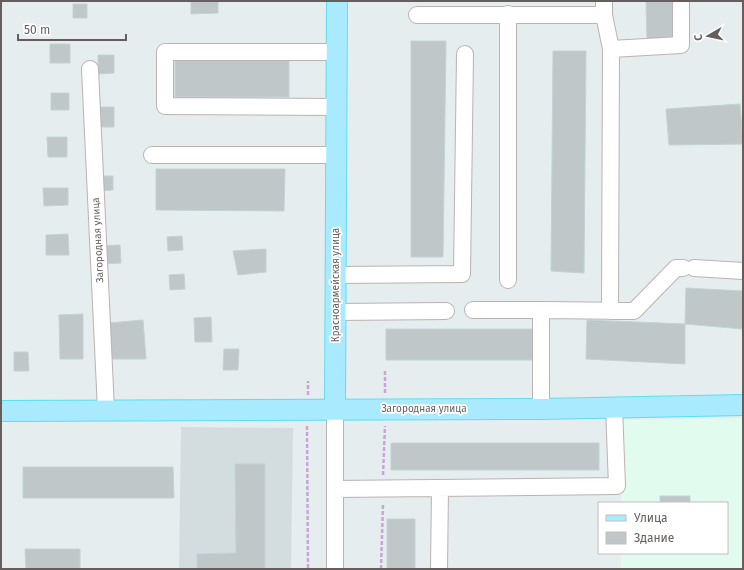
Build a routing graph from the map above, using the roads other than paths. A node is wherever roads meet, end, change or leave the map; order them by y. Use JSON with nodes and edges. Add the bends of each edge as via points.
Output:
{"nodes":[{"id":1,"x":337,"y":1,"type":"edge"},
{"id":2,"x":681,"y":1,"type":"edge"},
{"id":3,"x":604,"y":8,"type":"edge"},
{"id":4,"x":508,"y":14,"type":"junction"},
{"id":5,"x":417,"y":15,"type":"dead end"},
{"id":6,"x":611,"y":49,"type":"junction"},
{"id":7,"x":337,"y":52,"type":"junction"},
{"id":8,"x":465,"y":54,"type":"dead end"},
{"id":9,"x":90,"y":69,"type":"dead end"},
{"id":10,"x":337,"y":107,"type":"junction"},
{"id":11,"x":152,"y":155,"type":"dead end"},
{"id":12,"x":337,"y":155,"type":"junction"},
{"id":13,"x":743,"y":271,"type":"edge"},
{"id":14,"x":336,"y":274,"type":"junction"},
{"id":15,"x":508,"y":280,"type":"dead end"},
{"id":16,"x":473,"y":310,"type":"dead end"},
{"id":17,"x":541,"y":310,"type":"junction"},
{"id":18,"x":446,"y":311,"type":"dead end"},
{"id":19,"x":610,"y":311,"type":"junction"},
{"id":20,"x":336,"y":312,"type":"junction"},
{"id":21,"x":743,"y":405,"type":"edge"},
{"id":22,"x":614,"y":407,"type":"junction"},
{"id":23,"x":336,"y":409,"type":"junction"},
{"id":24,"x":541,"y":409,"type":"junction"},
{"id":25,"x":106,"y":410,"type":"junction"},
{"id":26,"x":1,"y":411,"type":"edge"},
{"id":27,"x":335,"y":489,"type":"junction"},
{"id":28,"x":440,"y":489,"type":"junction"},
{"id":29,"x":335,"y":569,"type":"edge"},
{"id":30,"x":439,"y":569,"type":"edge"}],
"edges":[{"from":1,"to":7,"type":"main road","name":"Красноармейская улица"},
{"from":2,"to":6,"type":"street","via":[[681,46]]},
{"from":3,"to":4,"type":"street"},
{"from":3,"to":6,"type":"street"},
{"from":4,"to":5,"type":"street"},
{"from":4,"to":15,"type":"street"},
{"from":6,"to":19,"type":"street"},
{"from":7,"to":10,"type":"main road","name":"Красноармейская улица"},
{"from":7,"to":10,"type":"street","via":[[165,52],[164,106]]},
{"from":8,"to":14,"type":"street","via":[[462,274]]},
{"from":9,"to":25,"type":"street","name":"Загородная улица"},
{"from":10,"to":12,"type":"main road","name":"Красноармейская улица"},
{"from":11,"to":12,"type":"street"},
{"from":12,"to":14,"type":"main road","name":"Красноармейская улица"},
{"from":13,"to":19,"type":"street","via":[[676,268],[634,311]]},
{"from":14,"to":20,"type":"main road","name":"Красноармейская улица"},
{"from":16,"to":17,"type":"street"},
{"from":17,"to":19,"type":"street"},
{"from":17,"to":24,"type":"street"},
{"from":18,"to":20,"type":"street"},
{"from":20,"to":23,"type":"main road","name":"Красноармейская улица"},
{"from":21,"to":22,"type":"main road","name":"Загородная улица"},
{"from":22,"to":24,"type":"main road","name":"Загородная улица"},
{"from":22,"to":28,"type":"street","via":[[617,486]]},
{"from":23,"to":24,"type":"main road","name":"Загородная улица"},
{"from":23,"to":25,"type":"main road","name":"Загородная улица"},
{"from":23,"to":27,"type":"street","name":"Красноармейская улица"},
{"from":25,"to":26,"type":"main road","name":"Загородная улица"},
{"from":27,"to":28,"type":"street"},
{"from":27,"to":29,"type":"street","name":"Красноармейская улица"},
{"from":28,"to":30,"type":"street"}]}
